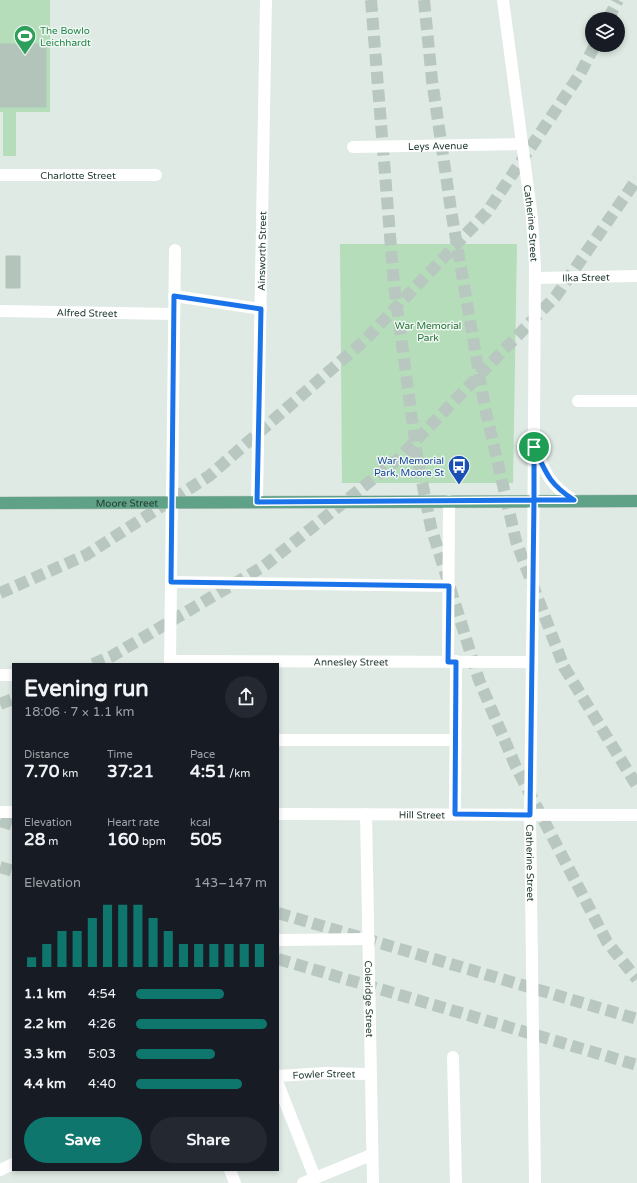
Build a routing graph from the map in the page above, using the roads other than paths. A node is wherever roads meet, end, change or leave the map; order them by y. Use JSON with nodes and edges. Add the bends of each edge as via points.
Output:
{"nodes":[{"id":1,"x":266,"y":0,"type":"edge"},
{"id":2,"x":503,"y":0,"type":"edge"},
{"id":3,"x":522,"y":144,"type":"junction"},
{"id":4,"x":353,"y":147,"type":"dead end"},
{"id":5,"x":0,"y":175,"type":"edge"},
{"id":6,"x":156,"y":175,"type":"dead end"},
{"id":7,"x":175,"y":250,"type":"dead end"},
{"id":8,"x":637,"y":276,"type":"edge"},
{"id":9,"x":535,"y":278,"type":"junction"},
{"id":10,"x":174,"y":296,"type":"junction"},
{"id":11,"x":261,"y":309,"type":"junction"},
{"id":12,"x":0,"y":311,"type":"edge"},
{"id":13,"x":174,"y":314,"type":"junction"},
{"id":14,"x":578,"y":401,"type":"dead end"},
{"id":15,"x":637,"y":401,"type":"edge"},
{"id":16,"x":534,"y":447,"type":"junction"},
{"id":17,"x":534,"y":500,"type":"junction"},
{"id":18,"x":574,"y":500,"type":"junction"},
{"id":19,"x":450,"y":501,"type":"junction"},
{"id":20,"x":637,"y":501,"type":"edge"},
{"id":21,"x":172,"y":502,"type":"junction"},
{"id":22,"x":257,"y":502,"type":"junction"},
{"id":23,"x":0,"y":503,"type":"edge"},
{"id":24,"x":171,"y":582,"type":"junction"},
{"id":25,"x":449,"y":586,"type":"junction"},
{"id":26,"x":170,"y":662,"type":"edge"},
{"id":27,"x":452,"y":662,"type":"junction"},
{"id":28,"x":532,"y":662,"type":"junction"},
{"id":29,"x":0,"y":675,"type":"edge"},
{"id":30,"x":12,"y":675,"type":"edge"},
{"id":31,"x":279,"y":740,"type":"edge"},
{"id":32,"x":455,"y":740,"type":"junction"},
{"id":33,"x":0,"y":812,"type":"edge"},
{"id":34,"x":12,"y":812,"type":"edge"},
{"id":35,"x":279,"y":814,"type":"edge"},
{"id":36,"x":366,"y":814,"type":"junction"},
{"id":37,"x":455,"y":814,"type":"junction"},
{"id":38,"x":530,"y":815,"type":"junction"},
{"id":39,"x":637,"y":815,"type":"edge"},
{"id":40,"x":369,"y":938,"type":"junction"},
{"id":41,"x":279,"y":940,"type":"edge"},
{"id":42,"x":453,"y":1057,"type":"dead end"},
{"id":43,"x":370,"y":1074,"type":"junction"},
{"id":44,"x":279,"y":1076,"type":"edge"},
{"id":45,"x":279,"y":1086,"type":"edge"},
{"id":46,"x":371,"y":1155,"type":"junction"},
{"id":47,"x":12,"y":1164,"type":"edge"},
{"id":48,"x":0,"y":1170,"type":"edge"},
{"id":49,"x":230,"y":1171,"type":"edge"},
{"id":50,"x":316,"y":1178,"type":"junction"},
{"id":51,"x":235,"y":1183,"type":"edge"},
{"id":52,"x":303,"y":1183,"type":"edge"},
{"id":53,"x":373,"y":1183,"type":"edge"},
{"id":54,"x":456,"y":1183,"type":"edge"},
{"id":55,"x":535,"y":1183,"type":"edge"}],
"edges":[{"from":1,"to":11,"type":"street","name":"Ainsworth Street"},
{"from":2,"to":3,"type":"street","name":"Catherine Street"},
{"from":3,"to":4,"type":"street","name":"Leys Avenue"},
{"from":3,"to":9,"type":"street","name":"Catherine Street","via":[[532,218]]},
{"from":5,"to":6,"type":"street","name":"Charlotte Street"},
{"from":7,"to":10,"type":"street"},
{"from":8,"to":9,"type":"street","name":"Ilka Street"},
{"from":9,"to":16,"type":"street","name":"Catherine Street"},
{"from":10,"to":11,"type":"street"},
{"from":10,"to":13,"type":"street"},
{"from":11,"to":22,"type":"street","name":"Ainsworth Street"},
{"from":12,"to":13,"type":"street","name":"Alfred Street"},
{"from":13,"to":21,"type":"street"},
{"from":14,"to":15,"type":"street"},
{"from":16,"to":17,"type":"street","name":"Catherine Street"},
{"from":16,"to":18,"type":"street","name":"Catherine Street","via":[[549,479],[561,492]]},
{"from":17,"to":18,"type":"main road","name":"Moore Street"},
{"from":17,"to":19,"type":"main road","name":"Moore Street"},
{"from":17,"to":28,"type":"street","name":"Catherine Street"},
{"from":18,"to":20,"type":"main road","name":"Moore Street"},
{"from":19,"to":22,"type":"main road","name":"Moore Street"},
{"from":19,"to":25,"type":"street"},
{"from":21,"to":22,"type":"main road","name":"Moore Street"},
{"from":21,"to":23,"type":"main road","name":"Moore Street"},
{"from":21,"to":24,"type":"street"},
{"from":24,"to":25,"type":"street"},
{"from":24,"to":26,"type":"street"},
{"from":25,"to":27,"type":"street"},
{"from":26,"to":27,"type":"street","name":"Annesley Street"},
{"from":27,"to":28,"type":"street","name":"Annesley Street"},
{"from":27,"to":32,"type":"street"},
{"from":28,"to":38,"type":"street","name":"Catherine Street"},
{"from":29,"to":30,"type":"street"},
{"from":31,"to":32,"type":"street"},
{"from":32,"to":37,"type":"street"},
{"from":33,"to":34,"type":"street"},
{"from":35,"to":36,"type":"street","name":"Hill Street"},
{"from":36,"to":37,"type":"street","name":"Hill Street"},
{"from":36,"to":40,"type":"street","name":"Coleridge Street"},
{"from":37,"to":38,"type":"street","name":"Hill Street"},
{"from":38,"to":39,"type":"street","name":"Hill Street"},
{"from":38,"to":55,"type":"street","name":"Catherine Street"},
{"from":40,"to":41,"type":"street"},
{"from":40,"to":43,"type":"street","name":"Coleridge Street"},
{"from":42,"to":54,"type":"street"},
{"from":43,"to":44,"type":"street","name":"Fowler Street"},
{"from":43,"to":46,"type":"street","name":"Coleridge Street"},
{"from":45,"to":50,"type":"street"},
{"from":46,"to":50,"type":"street"},
{"from":46,"to":53,"type":"street","name":"Coleridge Street"},
{"from":47,"to":48,"type":"street"},
{"from":49,"to":51,"type":"street"},
{"from":50,"to":52,"type":"street"}]}
